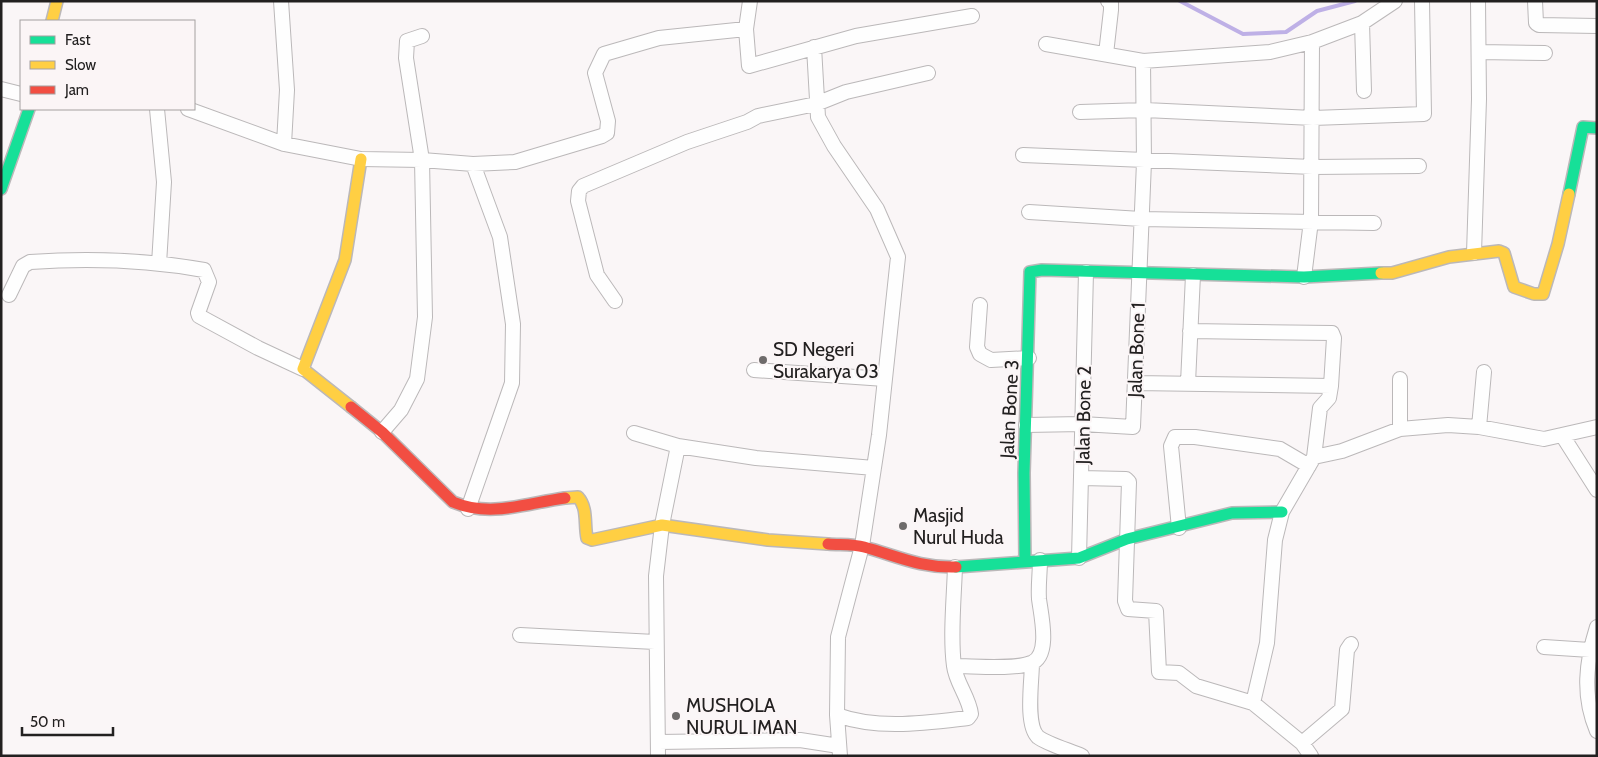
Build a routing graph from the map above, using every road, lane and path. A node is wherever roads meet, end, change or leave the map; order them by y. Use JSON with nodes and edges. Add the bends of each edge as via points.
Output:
{"nodes":[{"id":1,"x":57,"y":1,"type":"edge"},
{"id":2,"x":281,"y":1,"type":"edge"},
{"id":3,"x":750,"y":1,"type":"edge"},
{"id":4,"x":1108,"y":1,"type":"edge"},
{"id":5,"x":1395,"y":1,"type":"edge"},
{"id":6,"x":1422,"y":1,"type":"edge"},
{"id":7,"x":1478,"y":1,"type":"edge"},
{"id":8,"x":1535,"y":1,"type":"edge"},
{"id":9,"x":972,"y":16,"type":"dead end"},
{"id":10,"x":52,"y":20,"type":"edge"},
{"id":11,"x":1362,"y":23,"type":"junction"},
{"id":12,"x":1597,"y":26,"type":"edge"},
{"id":13,"x":746,"y":29,"type":"junction"},
{"id":14,"x":422,"y":36,"type":"dead end"},
{"id":15,"x":1312,"y":42,"type":"junction"},
{"id":16,"x":1046,"y":44,"type":"dead end"},
{"id":17,"x":814,"y":47,"type":"junction"},
{"id":18,"x":1479,"y":52,"type":"junction"},
{"id":19,"x":1545,"y":53,"type":"dead end"},
{"id":20,"x":1106,"y":54,"type":"junction"},
{"id":21,"x":1142,"y":61,"type":"junction"},
{"id":22,"x":928,"y":73,"type":"dead end"},
{"id":23,"x":1,"y":89,"type":"edge"},
{"id":24,"x":1364,"y":91,"type":"dead end"},
{"id":25,"x":20,"y":94,"type":"edge"},
{"id":26,"x":816,"y":104,"type":"junction"},
{"id":27,"x":29,"y":110,"type":"edge"},
{"id":28,"x":157,"y":110,"type":"edge"},
{"id":29,"x":191,"y":110,"type":"edge"},
{"id":30,"x":1145,"y":110,"type":"junction"},
{"id":31,"x":1080,"y":112,"type":"dead end"},
{"id":32,"x":1313,"y":118,"type":"junction"},
{"id":33,"x":1597,"y":128,"type":"edge"},
{"id":34,"x":284,"y":144,"type":"junction"},
{"id":35,"x":1023,"y":155,"type":"dead end"},
{"id":36,"x":361,"y":159,"type":"junction"},
{"id":37,"x":422,"y":160,"type":"junction"},
{"id":38,"x":1144,"y":162,"type":"junction"},
{"id":39,"x":473,"y":164,"type":"junction"},
{"id":40,"x":1419,"y":166,"type":"dead end"},
{"id":41,"x":1312,"y":167,"type":"junction"},
{"id":42,"x":1,"y":189,"type":"edge"},
{"id":43,"x":1029,"y":212,"type":"dead end"},
{"id":44,"x":1141,"y":219,"type":"junction"},
{"id":45,"x":1311,"y":221,"type":"junction"},
{"id":46,"x":1374,"y":223,"type":"dead end"},
{"id":47,"x":1474,"y":253,"type":"junction"},
{"id":48,"x":159,"y":264,"type":"junction"},
{"id":49,"x":1086,"y":272,"type":"junction"},
{"id":50,"x":1140,"y":273,"type":"junction"},
{"id":51,"x":1193,"y":275,"type":"junction"},
{"id":52,"x":1304,"y":277,"type":"junction"},
{"id":53,"x":9,"y":295,"type":"dead end"},
{"id":54,"x":614,"y":301,"type":"dead end"},
{"id":55,"x":980,"y":305,"type":"dead end"},
{"id":56,"x":1190,"y":330,"type":"junction"},
{"id":57,"x":1029,"y":358,"type":"junction"},
{"id":58,"x":303,"y":369,"type":"junction"},
{"id":59,"x":754,"y":370,"type":"dead end"},
{"id":60,"x":1484,"y":372,"type":"dead end"},
{"id":61,"x":885,"y":379,"type":"junction"},
{"id":62,"x":1400,"y":379,"type":"dead end"},
{"id":63,"x":1134,"y":383,"type":"junction"},
{"id":64,"x":1188,"y":383,"type":"junction"},
{"id":65,"x":1331,"y":386,"type":"junction"},
{"id":66,"x":1082,"y":424,"type":"junction"},
{"id":67,"x":1026,"y":425,"type":"junction"},
{"id":68,"x":1479,"y":427,"type":"junction"},
{"id":69,"x":1597,"y":427,"type":"edge"},
{"id":70,"x":1400,"y":429,"type":"junction"},
{"id":71,"x":382,"y":432,"type":"junction"},
{"id":72,"x":634,"y":433,"type":"dead end"},
{"id":73,"x":1562,"y":435,"type":"junction"},
{"id":74,"x":678,"y":446,"type":"junction"},
{"id":75,"x":1311,"y":461,"type":"junction"},
{"id":76,"x":874,"y":468,"type":"junction"},
{"id":77,"x":1081,"y":478,"type":"junction"},
{"id":78,"x":1597,"y":490,"type":"edge"},
{"id":79,"x":468,"y":509,"type":"junction"},
{"id":80,"x":1282,"y":512,"type":"junction"},
{"id":81,"x":662,"y":525,"type":"junction"},
{"id":82,"x":1179,"y":528,"type":"junction"},
{"id":83,"x":1127,"y":539,"type":"junction"},
{"id":84,"x":862,"y":546,"type":"junction"},
{"id":85,"x":1080,"y":558,"type":"junction"},
{"id":86,"x":1040,"y":560,"type":"junction"},
{"id":87,"x":1025,"y":561,"type":"junction"},
{"id":88,"x":955,"y":567,"type":"junction"},
{"id":89,"x":1597,"y":627,"type":"edge"},
{"id":90,"x":520,"y":635,"type":"dead end"},
{"id":91,"x":655,"y":642,"type":"junction"},
{"id":92,"x":1351,"y":644,"type":"dead end"},
{"id":93,"x":1544,"y":647,"type":"dead end"},
{"id":94,"x":1590,"y":650,"type":"junction"},
{"id":95,"x":1032,"y":663,"type":"junction"},
{"id":96,"x":954,"y":666,"type":"junction"},
{"id":97,"x":1253,"y":703,"type":"junction"},
{"id":98,"x":837,"y":716,"type":"junction"},
{"id":99,"x":1597,"y":731,"type":"edge"},
{"id":100,"x":1302,"y":743,"type":"junction"},
{"id":101,"x":658,"y":749,"type":"edge"},
{"id":102,"x":839,"y":751,"type":"edge"},
{"id":103,"x":1082,"y":756,"type":"edge"},
{"id":104,"x":1311,"y":756,"type":"edge"}],
"edges":[{"from":1,"to":10,"type":"main road"},
{"from":2,"to":34,"type":"street","via":[[287,90]]},
{"from":3,"to":13,"type":"street"},
{"from":4,"to":20,"type":"street","via":[[1111,10]]},
{"from":5,"to":11,"type":"street"},
{"from":6,"to":32,"type":"street","via":[[1424,114]]},
{"from":7,"to":18,"type":"street"},
{"from":8,"to":12,"type":"street","via":[[1536,23],[1539,25]]},
{"from":9,"to":17,"type":"street","via":[[856,36]]},
{"from":11,"to":15,"type":"street"},
{"from":11,"to":24,"type":"street"},
{"from":13,"to":17,"type":"street","via":[[749,66]]},
{"from":13,"to":39,"type":"street","via":[[659,38],[604,54],[595,73],[608,121],[607,133],[515,162]]},
{"from":14,"to":37,"type":"street","via":[[407,41],[406,58]]},
{"from":15,"to":21,"type":"street","via":[[1270,52]]},
{"from":15,"to":32,"type":"street"},
{"from":16,"to":20,"type":"street"},
{"from":17,"to":26,"type":"street"},
{"from":18,"to":19,"type":"street"},
{"from":18,"to":47,"type":"street"},
{"from":20,"to":21,"type":"street"},
{"from":21,"to":30,"type":"street","name":"Jalan Bone 1"},
{"from":22,"to":26,"type":"street","via":[[846,92]]},
{"from":23,"to":25,"type":"street"},
{"from":26,"to":54,"type":"street","via":[[758,116],[583,186],[578,200],[597,275]]},
{"from":26,"to":61,"type":"street","via":[[822,127],[877,209],[898,257]]},
{"from":27,"to":42,"type":"main road"},
{"from":28,"to":48,"type":"street","via":[[164,182]]},
{"from":29,"to":34,"type":"street"},
{"from":30,"to":31,"type":"street"},
{"from":30,"to":32,"type":"street"},
{"from":30,"to":38,"type":"street","name":"Jalan Bone 1"},
{"from":32,"to":41,"type":"street"},
{"from":33,"to":47,"type":"main road","via":[[1583,127],[1544,293],[1534,294],[1514,287],[1504,253]]},
{"from":34,"to":36,"type":"street"},
{"from":35,"to":38,"type":"street"},
{"from":36,"to":37,"type":"street"},
{"from":36,"to":58,"type":"main road","via":[[345,260]]},
{"from":37,"to":39,"type":"street"},
{"from":37,"to":71,"type":"street","via":[[426,317],[417,379],[401,410]]},
{"from":38,"to":41,"type":"street"},
{"from":38,"to":44,"type":"street","name":"Jalan Bone 1"},
{"from":39,"to":79,"type":"street","via":[[500,237],[513,324],[512,383]]},
{"from":40,"to":41,"type":"street"},
{"from":41,"to":45,"type":"street"},
{"from":43,"to":44,"type":"street"},
{"from":44,"to":45,"type":"street"},
{"from":44,"to":50,"type":"street","name":"Jalan Bone 1"},
{"from":45,"to":46,"type":"street"},
{"from":45,"to":52,"type":"street"},
{"from":47,"to":52,"type":"main road","via":[[1392,273]]},
{"from":48,"to":53,"type":"street","via":[[30,262],[23,266]]},
{"from":48,"to":58,"type":"street","via":[[204,270],[209,282],[199,316]]},
{"from":49,"to":50,"type":"main road"},
{"from":49,"to":57,"type":"main road","name":"Jalan Bone 3","via":[[1042,270],[1028,275]]},
{"from":49,"to":66,"type":"street","name":"Jalan Bone 2"},
{"from":50,"to":51,"type":"main road"},
{"from":50,"to":63,"type":"street","name":"Jalan Bone 1"},
{"from":51,"to":52,"type":"main road"},
{"from":51,"to":56,"type":"street"},
{"from":55,"to":57,"type":"street","via":[[977,347],[980,354],[991,360]]},
{"from":56,"to":64,"type":"street"},
{"from":56,"to":65,"type":"street","via":[[1332,334]]},
{"from":57,"to":67,"type":"main road","name":"Jalan Bone 3"},
{"from":58,"to":71,"type":"main road"},
{"from":59,"to":61,"type":"street"},
{"from":60,"to":68,"type":"street"},
{"from":61,"to":76,"type":"street"},
{"from":62,"to":70,"type":"street"},
{"from":63,"to":64,"type":"street"},
{"from":63,"to":66,"type":"street","name":"Jalan Bone 1","via":[[1133,427]]},
{"from":64,"to":65,"type":"street"},
{"from":65,"to":75,"type":"street","via":[[1329,398],[1320,408]]},
{"from":66,"to":67,"type":"street"},
{"from":66,"to":77,"type":"street","name":"Jalan Bone 2"},
{"from":67,"to":87,"type":"main road","name":"Jalan Bone 3"},
{"from":68,"to":70,"type":"street","via":[[1448,425]]},
{"from":68,"to":73,"type":"street","via":[[1544,439]]},
{"from":69,"to":73,"type":"street"},
{"from":70,"to":75,"type":"street"},
{"from":71,"to":79,"type":"main road","via":[[453,502]]},
{"from":72,"to":74,"type":"street"},
{"from":73,"to":78,"type":"street"},
{"from":74,"to":76,"type":"street","via":[[756,458]]},
{"from":74,"to":81,"type":"street"},
{"from":75,"to":80,"type":"street"},
{"from":75,"to":82,"type":"street","via":[[1280,449],[1174,437],[1171,446]]},
{"from":76,"to":84,"type":"street"},
{"from":77,"to":83,"type":"street","via":[[1128,480]]},
{"from":77,"to":85,"type":"street","name":"Jalan Bone 2"},
{"from":79,"to":81,"type":"main road","via":[[488,511],[578,496],[584,505],[587,538],[592,540]]},
{"from":80,"to":82,"type":"main road","via":[[1232,513]]},
{"from":80,"to":97,"type":"street","via":[[1275,540],[1267,643]]},
{"from":81,"to":84,"type":"main road","via":[[768,540]]},
{"from":81,"to":91,"type":"street","via":[[656,576]]},
{"from":82,"to":83,"type":"main road"},
{"from":83,"to":85,"type":"main road"},
{"from":83,"to":97,"type":"street","via":[[1125,601],[1128,609],[1156,611],[1159,672],[1179,673],[1196,686]]},
{"from":84,"to":88,"type":"main road","via":[[897,559],[936,567]]},
{"from":84,"to":98,"type":"street","via":[[838,637]]},
{"from":85,"to":86,"type":"main road"},
{"from":86,"to":87,"type":"main road"},
{"from":86,"to":95,"type":"street","via":[[1039,597],[1044,637],[1041,653]]},
{"from":87,"to":88,"type":"main road"},
{"from":88,"to":96,"type":"street"},
{"from":89,"to":94,"type":"street"},
{"from":90,"to":91,"type":"street"},
{"from":91,"to":101,"type":"street"},
{"from":92,"to":100,"type":"street","via":[[1347,650],[1342,709]]},
{"from":93,"to":94,"type":"street"},
{"from":94,"to":99,"type":"street","via":[[1586,671],[1591,718]]},
{"from":95,"to":96,"type":"street"},
{"from":95,"to":103,"type":"street","via":[[1032,728],[1038,737]]},
{"from":96,"to":98,"type":"street","via":[[970,709],[968,718],[909,724],[848,720]]},
{"from":97,"to":100,"type":"street"},
{"from":98,"to":102,"type":"street"},
{"from":100,"to":104,"type":"street"},
{"from":101,"to":102,"type":"street","via":[[800,740]]}]}
